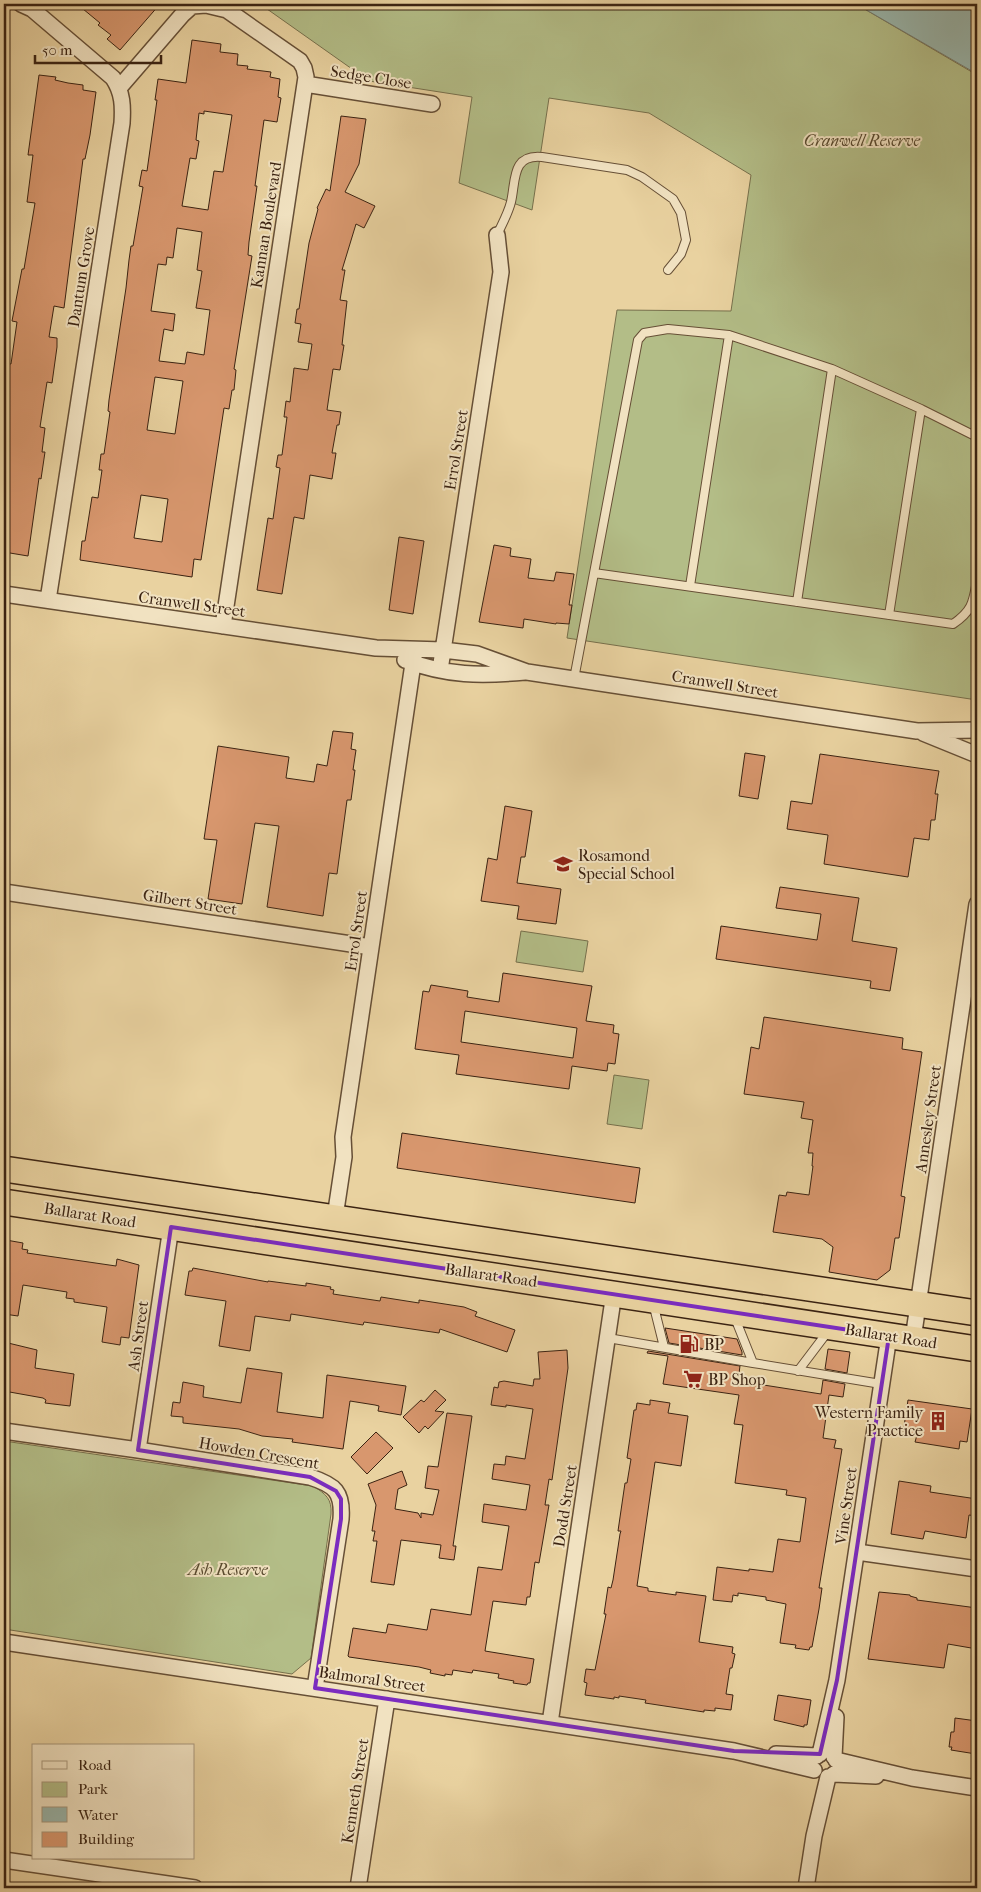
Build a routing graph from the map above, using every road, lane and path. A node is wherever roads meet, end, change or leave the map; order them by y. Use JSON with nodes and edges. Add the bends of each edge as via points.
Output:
{"nodes":[{"id":1,"x":22,"y":4,"type":"edge"},
{"id":2,"x":192,"y":5,"type":"edge"},
{"id":3,"x":305,"y":84,"type":"junction"},
{"id":4,"x":120,"y":88,"type":"junction"},
{"id":5,"x":432,"y":104,"type":"dead end"},
{"id":6,"x":497,"y":235,"type":"joint"},
{"id":7,"x":668,"y":270,"type":"dead end"},
{"id":8,"x":729,"y":335,"type":"junction"},
{"id":9,"x":832,"y":369,"type":"junction"},
{"id":10,"x":921,"y":409,"type":"junction"},
{"id":11,"x":977,"y":437,"type":"edge"},
{"id":12,"x":594,"y":573,"type":"junction"},
{"id":13,"x":977,"y":581,"type":"edge"},
{"id":14,"x":690,"y":586,"type":"junction"},
{"id":15,"x":4,"y":594,"type":"edge"},
{"id":16,"x":48,"y":600,"type":"junction"},
{"id":17,"x":797,"y":602,"type":"junction"},
{"id":18,"x":889,"y":615,"type":"junction"},
{"id":19,"x":223,"y":626,"type":"junction"},
{"id":20,"x":443,"y":650,"type":"junction"},
{"id":21,"x":414,"y":656,"type":"junction"},
{"id":22,"x":440,"y":670,"type":"junction"},
{"id":23,"x":527,"y":672,"type":"junction"},
{"id":24,"x":574,"y":679,"type":"junction"},
{"id":25,"x":977,"y":730,"type":"edge"},
{"id":26,"x":917,"y":731,"type":"junction"},
{"id":27,"x":977,"y":755,"type":"edge"},
{"id":28,"x":4,"y":892,"type":"edge"},
{"id":29,"x":977,"y":904,"type":"edge"},
{"id":30,"x":372,"y":947,"type":"junction"},
{"id":31,"x":4,"y":1169,"type":"edge"},
{"id":32,"x":4,"y":1202,"type":"edge"},
{"id":33,"x":335,"y":1217,"type":"junction"},
{"id":34,"x":171,"y":1227,"type":"junction"},
{"id":35,"x":614,"y":1293,"type":"junction"},
{"id":36,"x":652,"y":1299,"type":"junction"},
{"id":37,"x":918,"y":1304,"type":"junction"},
{"id":38,"x":732,"y":1311,"type":"junction"},
{"id":39,"x":977,"y":1314,"type":"edge"},
{"id":40,"x":832,"y":1326,"type":"junction"},
{"id":41,"x":901,"y":1337,"type":"junction"},
{"id":42,"x":608,"y":1338,"type":"junction"},
{"id":43,"x":664,"y":1347,"type":"junction"},
{"id":44,"x":977,"y":1349,"type":"edge"},
{"id":45,"x":753,"y":1363,"type":"junction"},
{"id":46,"x":798,"y":1371,"type":"junction"},
{"id":47,"x":881,"y":1384,"type":"junction"},
{"id":48,"x":4,"y":1431,"type":"edge"},
{"id":49,"x":138,"y":1450,"type":"junction"},
{"id":50,"x":857,"y":1552,"type":"junction"},
{"id":51,"x":977,"y":1570,"type":"edge"},
{"id":52,"x":4,"y":1642,"type":"edge"},
{"id":53,"x":315,"y":1688,"type":"junction"},
{"id":54,"x":387,"y":1699,"type":"junction"},
{"id":55,"x":550,"y":1724,"type":"junction"},
{"id":56,"x":825,"y":1765,"type":"junction"},
{"id":57,"x":977,"y":1788,"type":"edge"},
{"id":58,"x":4,"y":1860,"type":"edge"},
{"id":59,"x":195,"y":1888,"type":"edge"},
{"id":60,"x":358,"y":1888,"type":"edge"},
{"id":61,"x":806,"y":1888,"type":"edge"}],
"edges":[{"from":1,"to":4,"type":"street","via":[[113,78]]},
{"from":2,"to":3,"type":"street","name":"Kannan Boulevard","via":[[227,10],[281,47],[300,61]]},
{"from":2,"to":4,"type":"street","name":"Kannan Boulevard"},
{"from":3,"to":5,"type":"street","name":"Sedge Close"},
{"from":3,"to":19,"type":"street","name":"Kannan Boulevard"},
{"from":4,"to":16,"type":"street","name":"Dantum Grove","via":[[122,123]]},
{"from":6,"to":7,"type":"lane","via":[[511,201],[514,174],[523,161],[542,157],[627,170],[642,176],[673,199],[681,213],[686,240],[681,254]]},
{"from":6,"to":20,"type":"street","name":"Errol Street","via":[[501,272]]},
{"from":8,"to":9,"type":"lane"},
{"from":8,"to":12,"type":"lane","via":[[668,329],[644,333],[638,340]]},
{"from":8,"to":14,"type":"lane"},
{"from":9,"to":10,"type":"lane"},
{"from":9,"to":17,"type":"lane"},
{"from":10,"to":11,"type":"lane"},
{"from":10,"to":18,"type":"lane"},
{"from":12,"to":14,"type":"lane"},
{"from":12,"to":24,"type":"lane"},
{"from":13,"to":18,"type":"lane","via":[[973,605],[953,624]]},
{"from":14,"to":17,"type":"lane"},
{"from":15,"to":16,"type":"street","name":"Cranwell Street"},
{"from":16,"to":19,"type":"street","name":"Cranwell Street"},
{"from":17,"to":18,"type":"lane"},
{"from":19,"to":21,"type":"street","name":"Cranwell Street"},
{"from":20,"to":21,"type":"street","name":"Cranwell Street"},
{"from":20,"to":22,"type":"street","name":"Errol Street"},
{"from":20,"to":23,"type":"street","name":"Cranwell Street","via":[[477,654]]},
{"from":21,"to":22,"type":"street","name":"Cranwell Street"},
{"from":21,"to":30,"type":"street","name":"Errol Street"},
{"from":22,"to":23,"type":"street","name":"Cranwell Street","via":[[470,675]]},
{"from":23,"to":24,"type":"street","name":"Cranwell Street"},
{"from":24,"to":26,"type":"street","name":"Cranwell Street"},
{"from":25,"to":26,"type":"street","name":"Cranwell Street"},
{"from":26,"to":27,"type":"street","name":"Cranwell Street"},
{"from":28,"to":30,"type":"street","name":"Gilbert Street"},
{"from":29,"to":37,"type":"street","name":"Annesley Street"},
{"from":30,"to":33,"type":"street","name":"Errol Street","via":[[343,1137],[344,1157]]},
{"from":31,"to":33,"type":"highway","name":"Ballarat Road"},
{"from":32,"to":34,"type":"highway","name":"Ballarat Road"},
{"from":33,"to":37,"type":"highway","name":"Ballarat Road"},
{"from":34,"to":35,"type":"highway","name":"Ballarat Road"},
{"from":34,"to":49,"type":"street","name":"Ash Street"},
{"from":35,"to":36,"type":"highway","name":"Ballarat Road"},
{"from":35,"to":42,"type":"street","name":"Dodd Street"},
{"from":36,"to":38,"type":"highway","name":"Ballarat Road"},
{"from":36,"to":43,"type":"lane"},
{"from":37,"to":39,"type":"highway","name":"Ballarat Road"},
{"from":37,"to":41,"type":"street","name":"Annesley Street"},
{"from":38,"to":40,"type":"highway","name":"Ballarat Road"},
{"from":38,"to":45,"type":"lane"},
{"from":40,"to":41,"type":"highway","name":"Ballarat Road"},
{"from":40,"to":46,"type":"lane"},
{"from":41,"to":44,"type":"highway","name":"Ballarat Road"},
{"from":41,"to":47,"type":"street","name":"Vine Street"},
{"from":42,"to":43,"type":"lane"},
{"from":42,"to":55,"type":"street","name":"Dodd Street"},
{"from":43,"to":45,"type":"lane"},
{"from":45,"to":46,"type":"lane"},
{"from":46,"to":47,"type":"lane"},
{"from":47,"to":50,"type":"street","name":"Vine Street"},
{"from":48,"to":49,"type":"street","name":"Howden Crescent"},
{"from":49,"to":53,"type":"street","name":"Howden Crescent","via":[[310,1477],[336,1491],[341,1499],[341,1519]]},
{"from":50,"to":51,"type":"street"},
{"from":50,"to":56,"type":"street","name":"Vine Street"},
{"from":52,"to":53,"type":"street","name":"Balmoral Street"},
{"from":53,"to":54,"type":"street","name":"Balmoral Street"},
{"from":54,"to":55,"type":"street","name":"Balmoral Street"},
{"from":54,"to":60,"type":"street","name":"Kenneth Street"},
{"from":55,"to":56,"type":"street","name":"Balmoral Street"},
{"from":56,"to":57,"type":"street","name":"Balmoral Street"},
{"from":56,"to":61,"type":"street","name":"Vine Street"},
{"from":58,"to":59,"type":"street"}]}
